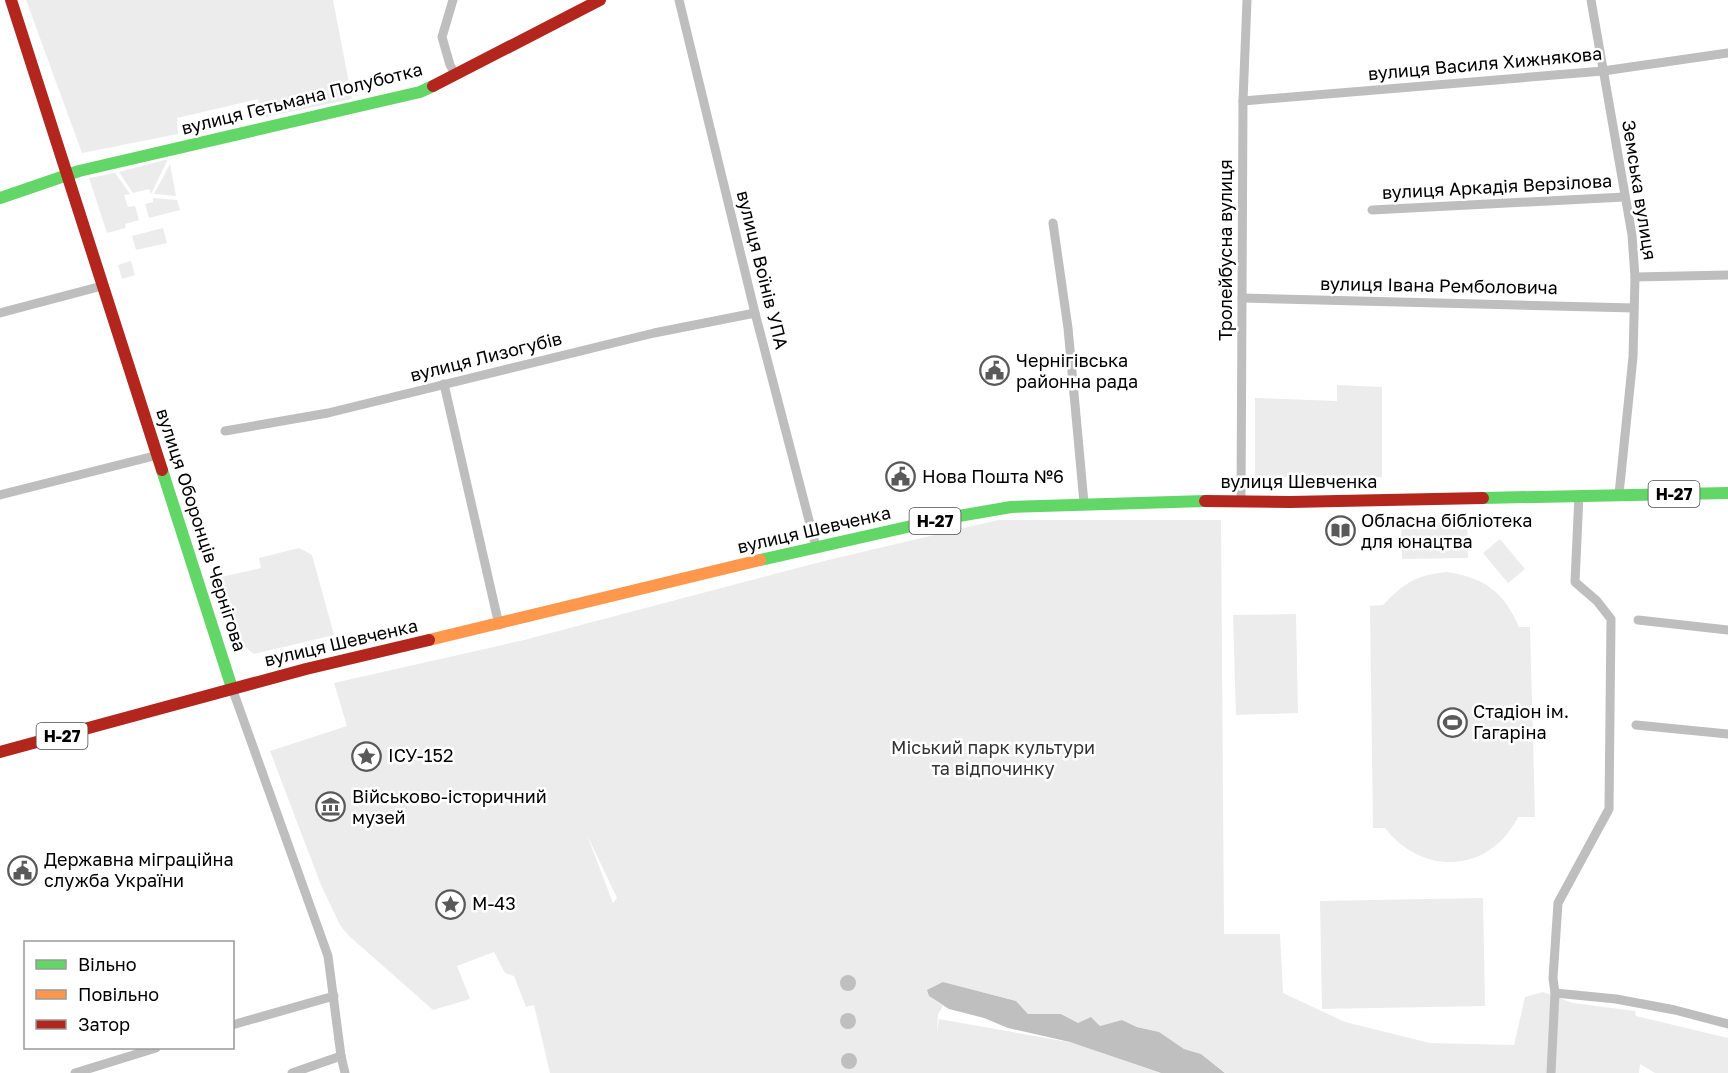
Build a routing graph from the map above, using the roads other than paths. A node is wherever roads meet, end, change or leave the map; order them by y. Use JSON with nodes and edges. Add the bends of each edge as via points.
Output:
{"nodes":[{"id":1,"x":11,"y":0,"type":"edge"},
{"id":2,"x":453,"y":0,"type":"edge"},
{"id":3,"x":600,"y":0,"type":"edge"},
{"id":4,"x":678,"y":0,"type":"edge"},
{"id":5,"x":1247,"y":0,"type":"edge"},
{"id":6,"x":1591,"y":0,"type":"edge"},
{"id":7,"x":1728,"y":53,"type":"edge"},
{"id":8,"x":1603,"y":71,"type":"junction"},
{"id":9,"x":456,"y":75,"type":"junction"},
{"id":10,"x":1243,"y":101,"type":"junction"},
{"id":11,"x":67,"y":174,"type":"junction"},
{"id":12,"x":1624,"y":197,"type":"junction"},
{"id":13,"x":0,"y":198,"type":"edge"},
{"id":14,"x":1372,"y":210,"type":"dead end"},
{"id":15,"x":1053,"y":223,"type":"dead end"},
{"id":16,"x":1728,"y":274,"type":"edge"},
{"id":17,"x":1635,"y":277,"type":"junction"},
{"id":18,"x":102,"y":286,"type":"junction"},
{"id":19,"x":1242,"y":298,"type":"junction"},
{"id":20,"x":1634,"y":308,"type":"junction"},
{"id":21,"x":0,"y":313,"type":"edge"},
{"id":22,"x":755,"y":313,"type":"junction"},
{"id":23,"x":444,"y":384,"type":"junction"},
{"id":24,"x":225,"y":431,"type":"dead end"},
{"id":25,"x":158,"y":455,"type":"junction"},
{"id":26,"x":1619,"y":494,"type":"junction"},
{"id":27,"x":1728,"y":494,"type":"edge"},
{"id":28,"x":0,"y":495,"type":"edge"},
{"id":29,"x":1579,"y":495,"type":"junction"},
{"id":30,"x":1240,"y":501,"type":"junction"},
{"id":31,"x":1084,"y":502,"type":"junction"},
{"id":32,"x":816,"y":547,"type":"junction"},
{"id":33,"x":1638,"y":620,"type":"dead end"},
{"id":34,"x":499,"y":625,"type":"junction"},
{"id":35,"x":1728,"y":630,"type":"edge"},
{"id":36,"x":232,"y":688,"type":"junction"},
{"id":37,"x":1636,"y":725,"type":"dead end"},
{"id":38,"x":1728,"y":734,"type":"edge"},
{"id":39,"x":0,"y":752,"type":"edge"},
{"id":40,"x":1555,"y":993,"type":"junction"},
{"id":41,"x":334,"y":996,"type":"junction"},
{"id":42,"x":234,"y":1024,"type":"edge"},
{"id":43,"x":1728,"y":1024,"type":"edge"},
{"id":44,"x":150,"y":1049,"type":"edge"},
{"id":45,"x":341,"y":1056,"type":"junction"},
{"id":46,"x":75,"y":1073,"type":"edge"},
{"id":47,"x":292,"y":1073,"type":"edge"},
{"id":48,"x":345,"y":1073,"type":"edge"},
{"id":49,"x":1551,"y":1073,"type":"edge"}],
"edges":[{"from":1,"to":11,"type":"main road","name":"вулиця Оборонців Чернігова"},
{"from":2,"to":9,"type":"street","via":[[441,37]]},
{"from":3,"to":9,"type":"main road","name":"вулиця Гетьмана Полуботка"},
{"from":4,"to":22,"type":"street","name":"вулиця Воїнів УПА"},
{"from":5,"to":10,"type":"street","name":"Тролейбусна вулиця"},
{"from":6,"to":8,"type":"street","name":"Земська вулиця"},
{"from":7,"to":8,"type":"street","name":"вулиця Василя Хижнякова"},
{"from":8,"to":10,"type":"street","name":"вулиця Василя Хижнякова"},
{"from":8,"to":12,"type":"street","name":"Земська вулиця"},
{"from":9,"to":11,"type":"main road","name":"вулиця Гетьмана Полуботка","via":[[420,92]]},
{"from":10,"to":19,"type":"street","name":"Тролейбусна вулиця"},
{"from":11,"to":13,"type":"main road","name":"вулиця Гетьмана Полуботка"},
{"from":11,"to":18,"type":"main road","name":"вулиця Оборонців Чернігова"},
{"from":12,"to":14,"type":"street","name":"вулиця Аркадія Верзілова"},
{"from":12,"to":17,"type":"street","name":"Земська вулиця"},
{"from":15,"to":31,"type":"street","via":[[1068,328]]},
{"from":16,"to":17,"type":"street"},
{"from":17,"to":20,"type":"street","name":"Земська вулиця"},
{"from":18,"to":21,"type":"street"},
{"from":18,"to":25,"type":"main road","name":"вулиця Оборонців Чернігова"},
{"from":19,"to":20,"type":"street","name":"вулиця Івана Ремболовича"},
{"from":19,"to":30,"type":"street","name":"Тролейбусна вулиця"},
{"from":20,"to":26,"type":"street","name":"Земська вулиця"},
{"from":22,"to":23,"type":"street","name":"вулиця Лизогубів"},
{"from":22,"to":32,"type":"street","name":"вулиця Воїнів УПА"},
{"from":23,"to":24,"type":"street","name":"вулиця Лизогубів","via":[[328,413]]},
{"from":23,"to":34,"type":"street"},
{"from":25,"to":28,"type":"street"},
{"from":25,"to":36,"type":"main road","name":"вулиця Оборонців Чернігова"},
{"from":26,"to":27,"type":"main road","name":"вулиця Шевченка","number":"Н-27"},
{"from":26,"to":29,"type":"main road","name":"вулиця Шевченка","number":"Н-27"},
{"from":29,"to":30,"type":"main road","name":"вулиця Шевченка","number":"Н-27"},
{"from":29,"to":40,"type":"street","via":[[1575,582],[1611,619],[1609,809],[1558,903]]},
{"from":30,"to":31,"type":"main road","name":"вулиця Шевченка","number":"Н-27"},
{"from":31,"to":32,"type":"main road","name":"вулиця Шевченка","number":"Н-27","via":[[1011,507]]},
{"from":32,"to":34,"type":"main road","name":"вулиця Шевченка","number":"Н-27"},
{"from":33,"to":35,"type":"street"},
{"from":34,"to":36,"type":"main road","name":"вулиця Шевченка","number":"Н-27"},
{"from":36,"to":39,"type":"main road","name":"вулиця Шевченка","number":"Н-27"},
{"from":36,"to":41,"type":"street","name":"вулиця Оборонців Чернігова","via":[[328,956]]},
{"from":37,"to":38,"type":"street"},
{"from":40,"to":43,"type":"street","via":[[1645,1004]]},
{"from":40,"to":49,"type":"street"},
{"from":41,"to":42,"type":"street"},
{"from":41,"to":45,"type":"street","name":"вулиця Оборонців Чернігова"},
{"from":44,"to":46,"type":"street"},
{"from":45,"to":47,"type":"street"},
{"from":45,"to":48,"type":"street","name":"вулиця Оборонців Чернігова"}]}
